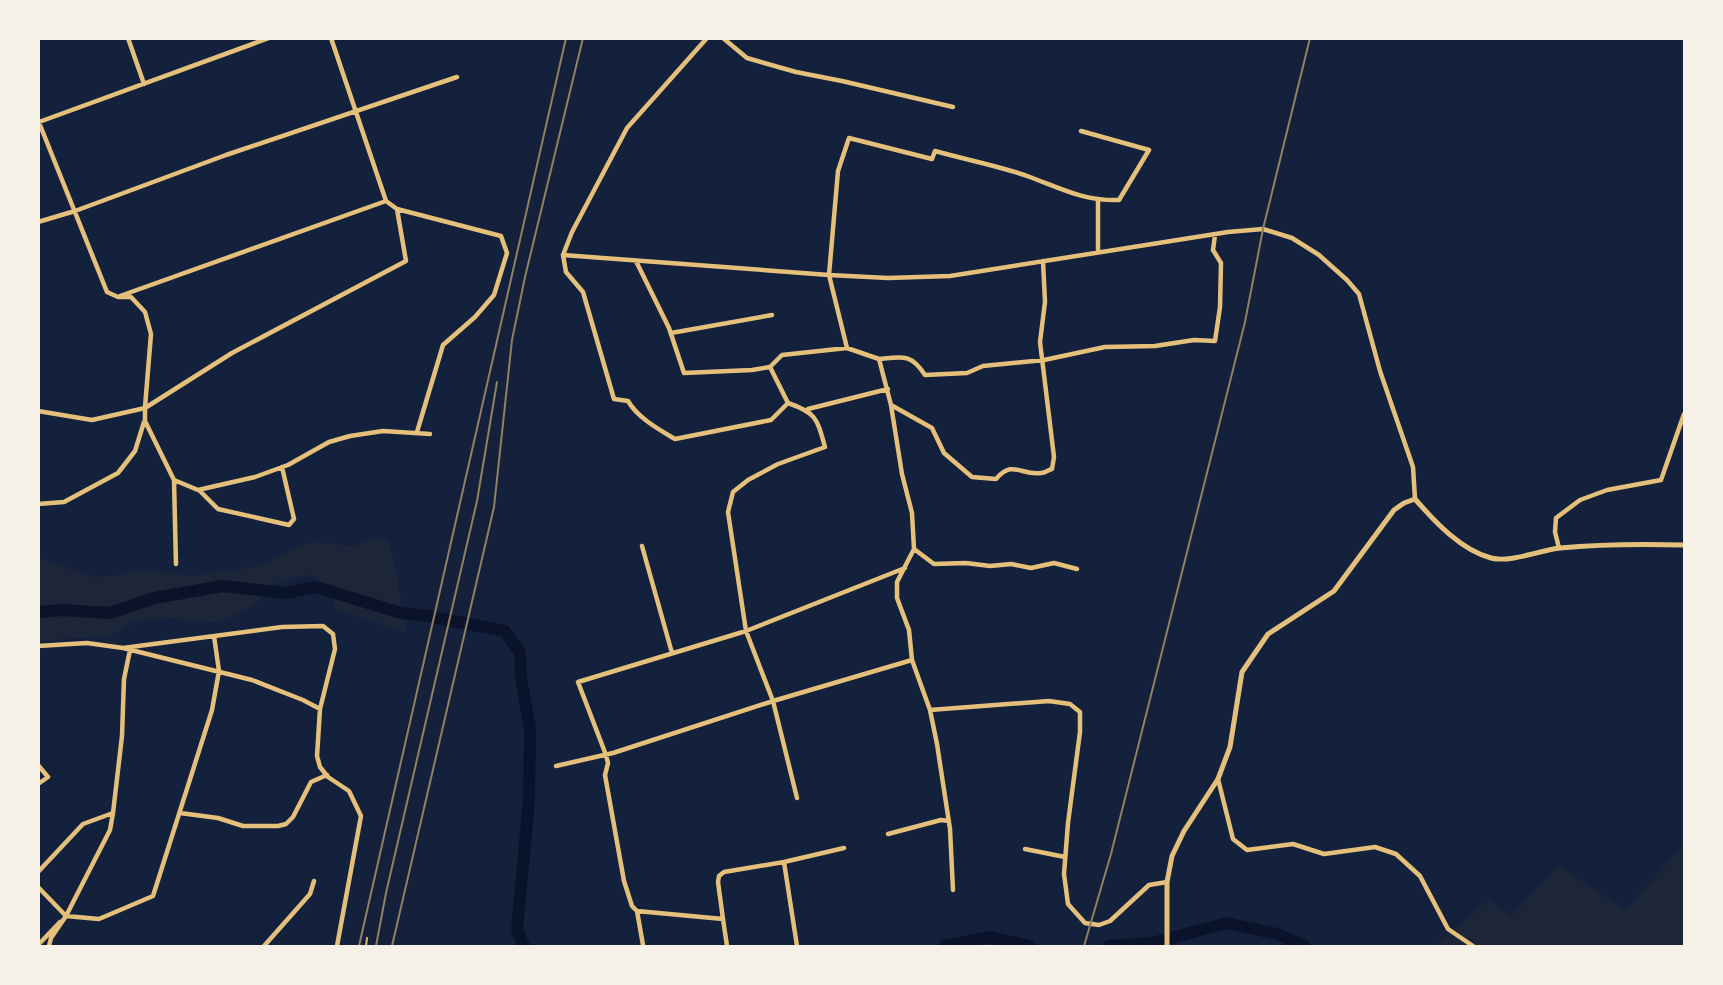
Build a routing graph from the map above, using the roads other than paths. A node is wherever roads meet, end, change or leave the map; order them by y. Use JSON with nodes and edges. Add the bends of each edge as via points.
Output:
{"nodes":[{"id":1,"x":128,"y":38,"type":"edge"},
{"id":2,"x":269,"y":38,"type":"edge"},
{"id":3,"x":331,"y":38,"type":"edge"},
{"id":4,"x":707,"y":38,"type":"edge"},
{"id":5,"x":723,"y":38,"type":"edge"},
{"id":6,"x":457,"y":77,"type":"dead end"},
{"id":7,"x":144,"y":84,"type":"junction"},
{"id":8,"x":953,"y":107,"type":"dead end"},
{"id":9,"x":355,"y":111,"type":"junction"},
{"id":10,"x":39,"y":122,"type":"edge"},
{"id":11,"x":1082,"y":131,"type":"dead end"},
{"id":12,"x":386,"y":201,"type":"junction"},
{"id":13,"x":1098,"y":201,"type":"junction"},
{"id":14,"x":397,"y":209,"type":"junction"},
{"id":15,"x":75,"y":211,"type":"junction"},
{"id":16,"x":38,"y":222,"type":"edge"},
{"id":17,"x":1215,"y":234,"type":"junction"},
{"id":18,"x":1098,"y":252,"type":"junction"},
{"id":19,"x":563,"y":255,"type":"junction"},
{"id":20,"x":636,"y":260,"type":"junction"},
{"id":21,"x":1042,"y":261,"type":"junction"},
{"id":22,"x":829,"y":275,"type":"junction"},
{"id":23,"x":118,"y":297,"type":"junction"},
{"id":24,"x":772,"y":315,"type":"dead end"},
{"id":25,"x":671,"y":333,"type":"junction"},
{"id":26,"x":847,"y":348,"type":"junction"},
{"id":27,"x":879,"y":359,"type":"junction"},
{"id":28,"x":1044,"y":360,"type":"junction"},
{"id":29,"x":770,"y":367,"type":"junction"},
{"id":30,"x":888,"y":389,"type":"junction"},
{"id":31,"x":788,"y":403,"type":"junction"},
{"id":32,"x":891,"y":405,"type":"junction"},
{"id":33,"x":145,"y":408,"type":"junction"},
{"id":34,"x":807,"y":410,"type":"junction"},
{"id":35,"x":38,"y":411,"type":"edge"},
{"id":36,"x":1685,"y":414,"type":"edge"},
{"id":37,"x":145,"y":421,"type":"junction"},
{"id":38,"x":417,"y":432,"type":"junction"},
{"id":39,"x":430,"y":434,"type":"dead end"},
{"id":40,"x":282,"y":467,"type":"junction"},
{"id":41,"x":174,"y":480,"type":"junction"},
{"id":42,"x":198,"y":489,"type":"junction"},
{"id":43,"x":1415,"y":499,"type":"junction"},
{"id":44,"x":38,"y":504,"type":"edge"},
{"id":45,"x":642,"y":545,"type":"dead end"},
{"id":46,"x":1685,"y":545,"type":"edge"},
{"id":47,"x":1559,"y":548,"type":"junction"},
{"id":48,"x":914,"y":549,"type":"junction"},
{"id":49,"x":176,"y":564,"type":"dead end"},
{"id":50,"x":905,"y":568,"type":"junction"},
{"id":51,"x":1077,"y":569,"type":"dead end"},
{"id":52,"x":747,"y":631,"type":"junction"},
{"id":53,"x":214,"y":636,"type":"junction"},
{"id":54,"x":38,"y":646,"type":"edge"},
{"id":55,"x":123,"y":648,"type":"junction"},
{"id":56,"x":130,"y":650,"type":"junction"},
{"id":57,"x":672,"y":653,"type":"junction"},
{"id":58,"x":912,"y":660,"type":"junction"},
{"id":59,"x":219,"y":671,"type":"junction"},
{"id":60,"x":773,"y":701,"type":"junction"},
{"id":61,"x":320,"y":709,"type":"junction"},
{"id":62,"x":930,"y":710,"type":"junction"},
{"id":63,"x":606,"y":755,"type":"junction"},
{"id":64,"x":38,"y":765,"type":"edge"},
{"id":65,"x":556,"y":766,"type":"dead end"},
{"id":66,"x":327,"y":775,"type":"junction"},
{"id":67,"x":1218,"y":779,"type":"junction"},
{"id":68,"x":38,"y":784,"type":"edge"},
{"id":69,"x":797,"y":799,"type":"dead end"},
{"id":70,"x":113,"y":813,"type":"junction"},
{"id":71,"x":180,"y":813,"type":"junction"},
{"id":72,"x":949,"y":821,"type":"junction"},
{"id":73,"x":888,"y":834,"type":"dead end"},
{"id":74,"x":844,"y":848,"type":"dead end"},
{"id":75,"x":1025,"y":849,"type":"dead end"},
{"id":76,"x":1065,"y":857,"type":"junction"},
{"id":77,"x":784,"y":862,"type":"junction"},
{"id":78,"x":38,"y":872,"type":"edge"},
{"id":79,"x":314,"y":881,"type":"dead end"},
{"id":80,"x":1167,"y":882,"type":"junction"},
{"id":81,"x":38,"y":887,"type":"edge"},
{"id":82,"x":953,"y":890,"type":"dead end"},
{"id":83,"x":637,"y":911,"type":"junction"},
{"id":84,"x":66,"y":916,"type":"junction"},
{"id":85,"x":723,"y":919,"type":"junction"},
{"id":86,"x":367,"y":938,"type":"dead end"},
{"id":87,"x":38,"y":945,"type":"edge"},
{"id":88,"x":643,"y":945,"type":"edge"},
{"id":89,"x":49,"y":947,"type":"edge"},
{"id":90,"x":264,"y":947,"type":"edge"},
{"id":91,"x":337,"y":947,"type":"edge"},
{"id":92,"x":366,"y":947,"type":"edge"},
{"id":93,"x":727,"y":947,"type":"edge"},
{"id":94,"x":797,"y":947,"type":"edge"},
{"id":95,"x":1167,"y":947,"type":"edge"},
{"id":96,"x":1473,"y":947,"type":"edge"}],
"edges":[{"from":1,"to":7,"type":"street"},
{"from":2,"to":7,"type":"street"},
{"from":3,"to":9,"type":"street"},
{"from":4,"to":19,"type":"street","via":[[627,128]]},
{"from":5,"to":8,"type":"street","via":[[747,58]]},
{"from":6,"to":9,"type":"street"},
{"from":7,"to":10,"type":"street"},
{"from":9,"to":12,"type":"street"},
{"from":9,"to":15,"type":"street"},
{"from":10,"to":15,"type":"street"},
{"from":11,"to":13,"type":"street","via":[[1149,150],[1119,200]]},
{"from":12,"to":14,"type":"street"},
{"from":12,"to":23,"type":"street"},
{"from":13,"to":18,"type":"street"},
{"from":13,"to":22,"type":"street","via":[[936,151],[932,159],[849,138],[838,171]]},
{"from":14,"to":33,"type":"street","via":[[406,261],[232,353]]},
{"from":14,"to":38,"type":"street","via":[[501,236],[507,253],[494,295],[443,345]]},
{"from":15,"to":16,"type":"street"},
{"from":15,"to":23,"type":"street","via":[[107,292]]},
{"from":17,"to":18,"type":"street"},
{"from":17,"to":28,"type":"street","via":[[1213,250],[1221,263],[1215,341],[1105,347]]},
{"from":17,"to":43,"type":"street","via":[[1263,229],[1279,233],[1319,255],[1359,294],[1413,467]]},
{"from":18,"to":21,"type":"street"},
{"from":19,"to":20,"type":"street"},
{"from":19,"to":31,"type":"street","via":[[566,272],[583,292],[614,399],[628,401],[633,411],[659,429],[675,439],[771,420]]},
{"from":20,"to":22,"type":"street"},
{"from":20,"to":25,"type":"street"},
{"from":21,"to":22,"type":"street","via":[[950,276]]},
{"from":21,"to":28,"type":"street","via":[[1045,302],[1040,342]]},
{"from":22,"to":26,"type":"street"},
{"from":23,"to":33,"type":"street","via":[[131,297],[145,312],[151,334]]},
{"from":24,"to":25,"type":"street"},
{"from":25,"to":29,"type":"street","via":[[684,373]]},
{"from":26,"to":27,"type":"street"},
{"from":26,"to":29,"type":"street","via":[[782,355]]},
{"from":27,"to":28,"type":"street","via":[[911,358],[925,375]]},
{"from":27,"to":30,"type":"street"},
{"from":28,"to":32,"type":"street","via":[[1054,457],[1052,469],[1040,474],[1013,468],[996,479],[972,477],[944,453],[932,428]]},
{"from":29,"to":31,"type":"street"},
{"from":30,"to":32,"type":"street"},
{"from":30,"to":34,"type":"street"},
{"from":31,"to":34,"type":"street"},
{"from":32,"to":48,"type":"street","via":[[912,513]]},
{"from":33,"to":35,"type":"street","via":[[92,421]]},
{"from":33,"to":37,"type":"street"},
{"from":34,"to":52,"type":"street","via":[[818,419],[825,447],[778,464],[733,492],[728,512]]},
{"from":36,"to":47,"type":"street","via":[[1661,480],[1580,500],[1556,518]]},
{"from":37,"to":41,"type":"street"},
{"from":37,"to":44,"type":"street","via":[[135,451],[118,473],[64,502]]},
{"from":38,"to":39,"type":"street"},
{"from":38,"to":40,"type":"street","via":[[350,436]]},
{"from":40,"to":42,"type":"street"},
{"from":40,"to":42,"type":"street","via":[[294,519],[289,525],[218,509]]},
{"from":41,"to":42,"type":"street"},
{"from":41,"to":49,"type":"street"},
{"from":43,"to":47,"type":"street","via":[[1434,521],[1490,558]]},
{"from":43,"to":67,"type":"street","via":[[1394,510],[1334,591],[1268,634],[1242,672],[1230,747]]},
{"from":45,"to":57,"type":"street"},
{"from":46,"to":47,"type":"street"},
{"from":48,"to":50,"type":"street"},
{"from":48,"to":51,"type":"street","via":[[934,564],[1031,568],[1054,562]]},
{"from":50,"to":52,"type":"street"},
{"from":50,"to":58,"type":"street","via":[[897,582],[897,598],[909,630]]},
{"from":52,"to":57,"type":"street"},
{"from":52,"to":60,"type":"street"},
{"from":53,"to":55,"type":"street"},
{"from":53,"to":59,"type":"street"},
{"from":53,"to":61,"type":"street","via":[[293,626],[328,629],[335,649]]},
{"from":54,"to":55,"type":"street","via":[[87,643]]},
{"from":55,"to":56,"type":"street"},
{"from":56,"to":59,"type":"street"},
{"from":56,"to":70,"type":"street"},
{"from":57,"to":63,"type":"street","via":[[578,682]]},
{"from":58,"to":60,"type":"street"},
{"from":58,"to":62,"type":"street"},
{"from":59,"to":61,"type":"street","via":[[283,691]]},
{"from":59,"to":71,"type":"street","via":[[212,710]]},
{"from":60,"to":63,"type":"street"},
{"from":60,"to":69,"type":"street"},
{"from":61,"to":66,"type":"street","via":[[317,755]]},
{"from":62,"to":72,"type":"street"},
{"from":62,"to":76,"type":"street","via":[[1049,701],[1070,704],[1080,712]]},
{"from":63,"to":65,"type":"street"},
{"from":63,"to":83,"type":"street","via":[[605,775],[624,881]]},
{"from":64,"to":68,"type":"street","via":[[48,777]]},
{"from":66,"to":71,"type":"street","via":[[312,782],[286,824],[243,826]]},
{"from":66,"to":91,"type":"street","via":[[349,791],[361,816]]},
{"from":67,"to":80,"type":"street","via":[[1171,856]]},
{"from":67,"to":96,"type":"street","via":[[1233,839],[1247,850],[1293,844],[1324,854],[1375,847],[1396,854],[1420,876],[1448,929]]},
{"from":70,"to":78,"type":"street","via":[[83,824]]},
{"from":70,"to":84,"type":"street","via":[[110,831]]},
{"from":71,"to":84,"type":"street","via":[[153,896],[99,919]]},
{"from":72,"to":73,"type":"street"},
{"from":72,"to":82,"type":"street"},
{"from":74,"to":77,"type":"street"},
{"from":75,"to":76,"type":"street"},
{"from":76,"to":80,"type":"street","via":[[1068,904],[1085,923],[1110,921],[1140,891]]},
{"from":77,"to":85,"type":"street","via":[[719,876]]},
{"from":77,"to":94,"type":"street"},
{"from":79,"to":90,"type":"street","via":[[310,894]]},
{"from":80,"to":95,"type":"street"},
{"from":81,"to":84,"type":"street"},
{"from":83,"to":85,"type":"street"},
{"from":83,"to":88,"type":"street"},
{"from":84,"to":87,"type":"street"},
{"from":84,"to":89,"type":"street"},
{"from":85,"to":93,"type":"street"},
{"from":86,"to":92,"type":"lane"}]}
